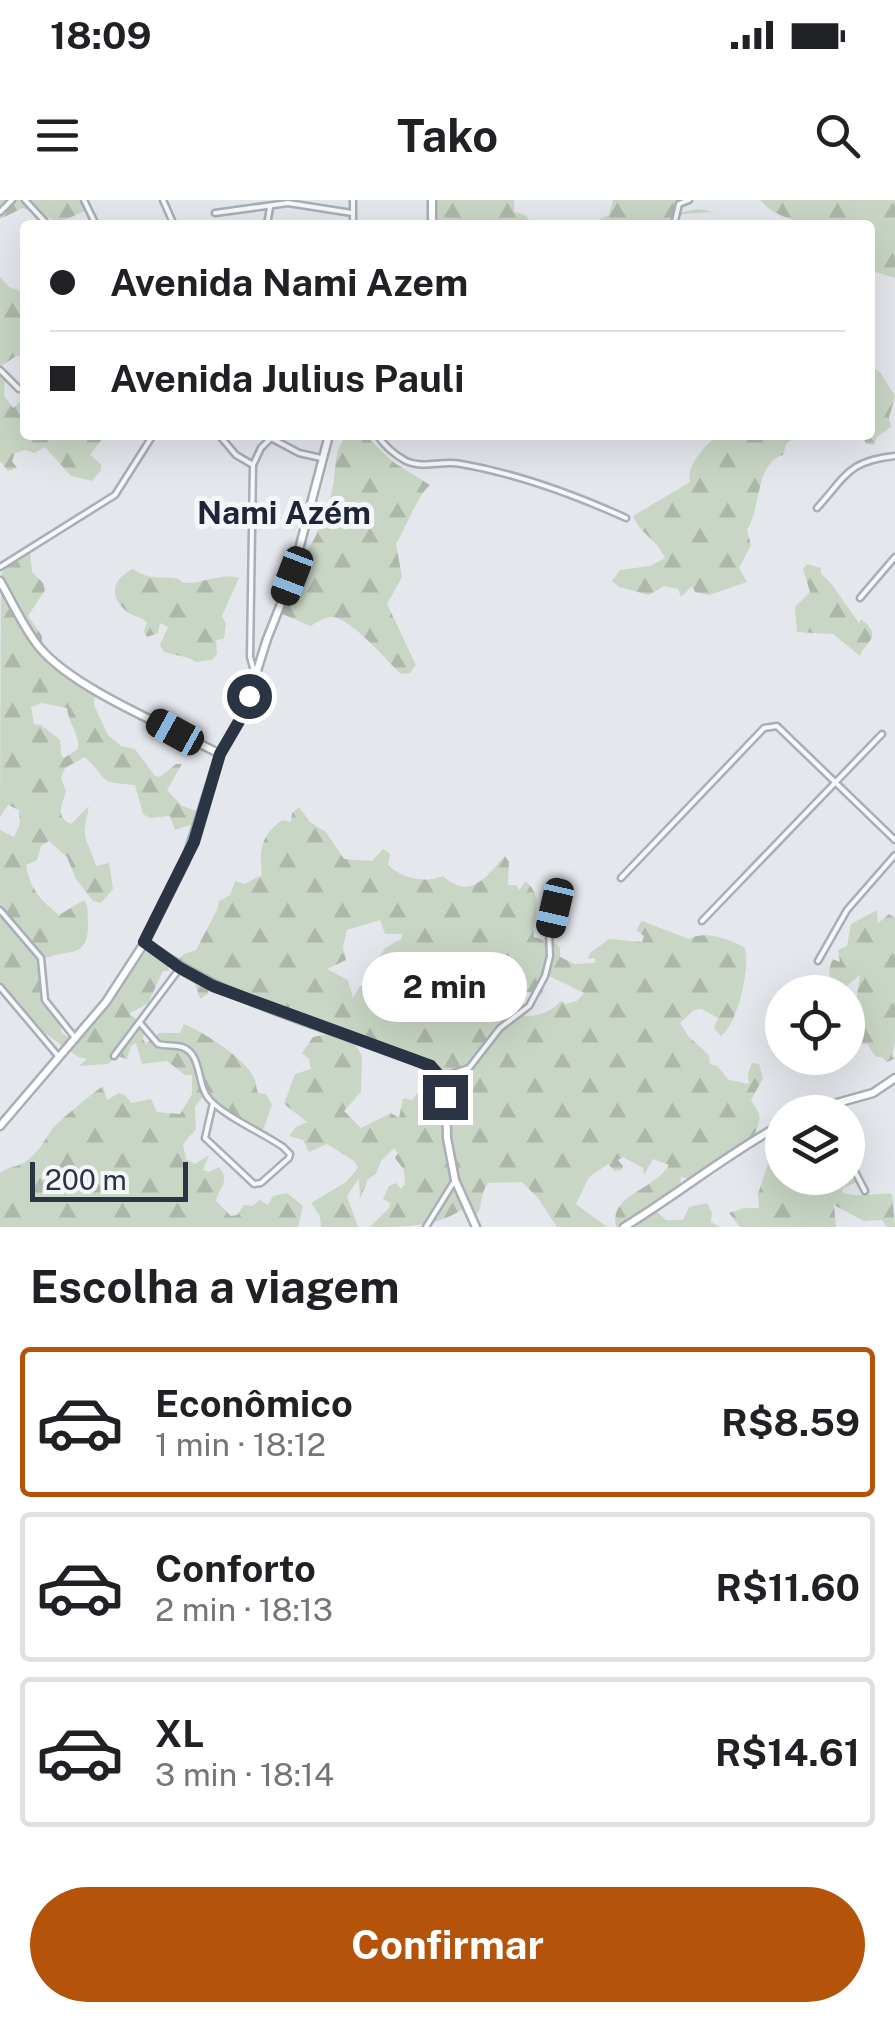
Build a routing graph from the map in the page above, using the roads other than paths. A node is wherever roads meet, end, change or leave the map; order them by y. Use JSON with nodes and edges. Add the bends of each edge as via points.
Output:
{"nodes":[{"id":1,"x":12,"y":200,"type":"edge"},
{"id":2,"x":25,"y":200,"type":"edge"},
{"id":3,"x":354,"y":200,"type":"edge"},
{"id":4,"x":688,"y":200,"type":"edge"},
{"id":5,"x":270,"y":208,"type":"junction"},
{"id":6,"x":0,"y":212,"type":"edge"},
{"id":7,"x":215,"y":213,"type":"dead end"},
{"id":8,"x":352,"y":213,"type":"junction"},
{"id":9,"x":43,"y":220,"type":"edge"},
{"id":10,"x":268,"y":220,"type":"edge"},
{"id":11,"x":353,"y":220,"type":"edge"},
{"id":12,"x":675,"y":220,"type":"edge"},
{"id":13,"x":0,"y":370,"type":"edge"},
{"id":14,"x":18,"y":389,"type":"dead end"},
{"id":15,"x":150,"y":440,"type":"edge"},
{"id":16,"x":223,"y":440,"type":"edge"},
{"id":17,"x":268,"y":440,"type":"edge"},
{"id":18,"x":274,"y":440,"type":"edge"},
{"id":19,"x":327,"y":440,"type":"edge"},
{"id":20,"x":382,"y":440,"type":"edge"},
{"id":21,"x":895,"y":456,"type":"edge"},
{"id":22,"x":321,"y":458,"type":"junction"},
{"id":23,"x":253,"y":465,"type":"junction"},
{"id":24,"x":817,"y":508,"type":"dead end"},
{"id":25,"x":626,"y":518,"type":"dead end"},
{"id":26,"x":895,"y":557,"type":"edge"},
{"id":27,"x":0,"y":566,"type":"edge"},
{"id":28,"x":0,"y":582,"type":"edge"},
{"id":29,"x":860,"y":598,"type":"dead end"},
{"id":30,"x":255,"y":676,"type":"junction"},
{"id":31,"x":882,"y":734,"type":"dead end"},
{"id":32,"x":220,"y":754,"type":"junction"},
{"id":33,"x":836,"y":782,"type":"junction"},
{"id":34,"x":895,"y":840,"type":"edge"},
{"id":35,"x":895,"y":855,"type":"edge"},
{"id":36,"x":621,"y":878,"type":"dead end"},
{"id":37,"x":555,"y":908,"type":"dead end"},
{"id":38,"x":0,"y":910,"type":"edge"},
{"id":39,"x":702,"y":921,"type":"dead end"},
{"id":40,"x":144,"y":942,"type":"junction"},
{"id":41,"x":818,"y":960,"type":"dead end"},
{"id":42,"x":180,"y":968,"type":"junction"},
{"id":43,"x":0,"y":986,"type":"edge"},
{"id":44,"x":140,"y":1023,"type":"junction"},
{"id":45,"x":76,"y":1039,"type":"junction"},
{"id":46,"x":114,"y":1056,"type":"dead end"},
{"id":47,"x":59,"y":1057,"type":"junction"},
{"id":48,"x":442,"y":1077,"type":"junction"},
{"id":49,"x":895,"y":1078,"type":"edge"},
{"id":50,"x":865,"y":1095,"type":"edge"},
{"id":51,"x":212,"y":1103,"type":"junction"},
{"id":52,"x":0,"y":1126,"type":"edge"},
{"id":53,"x":765,"y":1134,"type":"edge"},
{"id":54,"x":455,"y":1180,"type":"junction"},
{"id":55,"x":426,"y":1227,"type":"edge"},
{"id":56,"x":476,"y":1227,"type":"edge"},
{"id":57,"x":624,"y":1227,"type":"edge"}],
"edges":[{"from":1,"to":6,"type":"street"},
{"from":2,"to":9,"type":"street"},
{"from":3,"to":8,"type":"street"},
{"from":4,"to":12,"type":"street","via":[[679,204]]},
{"from":5,"to":7,"type":"street"},
{"from":5,"to":8,"type":"street","via":[[288,203]]},
{"from":5,"to":10,"type":"street"},
{"from":8,"to":11,"type":"street"},
{"from":13,"to":14,"type":"street"},
{"from":15,"to":27,"type":"street","via":[[115,495]]},
{"from":16,"to":23,"type":"street"},
{"from":17,"to":23,"type":"street"},
{"from":18,"to":22,"type":"street"},
{"from":19,"to":22,"type":"street"},
{"from":20,"to":25,"type":"street","via":[[418,464],[492,470]]},
{"from":21,"to":24,"type":"street","via":[[856,465]]},
{"from":22,"to":30,"type":"street","via":[[292,576]]},
{"from":23,"to":30,"type":"street"},
{"from":26,"to":29,"type":"street"},
{"from":28,"to":32,"type":"street","via":[[50,658]]},
{"from":30,"to":32,"type":"street"},
{"from":31,"to":33,"type":"street"},
{"from":32,"to":40,"type":"street","via":[[194,842]]},
{"from":33,"to":34,"type":"street"},
{"from":33,"to":36,"type":"street","via":[[778,726],[766,727]]},
{"from":33,"to":39,"type":"street"},
{"from":35,"to":41,"type":"street","via":[[848,910]]},
{"from":37,"to":48,"type":"street","via":[[550,956],[529,1006],[500,1028],[469,1068]]},
{"from":38,"to":45,"type":"street","via":[[40,958],[45,1000]]},
{"from":40,"to":42,"type":"street"},
{"from":40,"to":45,"type":"street"},
{"from":42,"to":44,"type":"street"},
{"from":42,"to":48,"type":"street","via":[[431,1066]]},
{"from":43,"to":47,"type":"street"},
{"from":44,"to":46,"type":"street"},
{"from":44,"to":51,"type":"street","via":[[158,1044],[191,1053]]},
{"from":45,"to":47,"type":"street"},
{"from":47,"to":52,"type":"street"},
{"from":48,"to":54,"type":"street"},
{"from":49,"to":50,"type":"street"},
{"from":51,"to":51,"type":"street","via":[[205,1138],[254,1184],[289,1158],[284,1147]]},
{"from":53,"to":57,"type":"street"},
{"from":54,"to":55,"type":"street"},
{"from":54,"to":56,"type":"street"}]}
